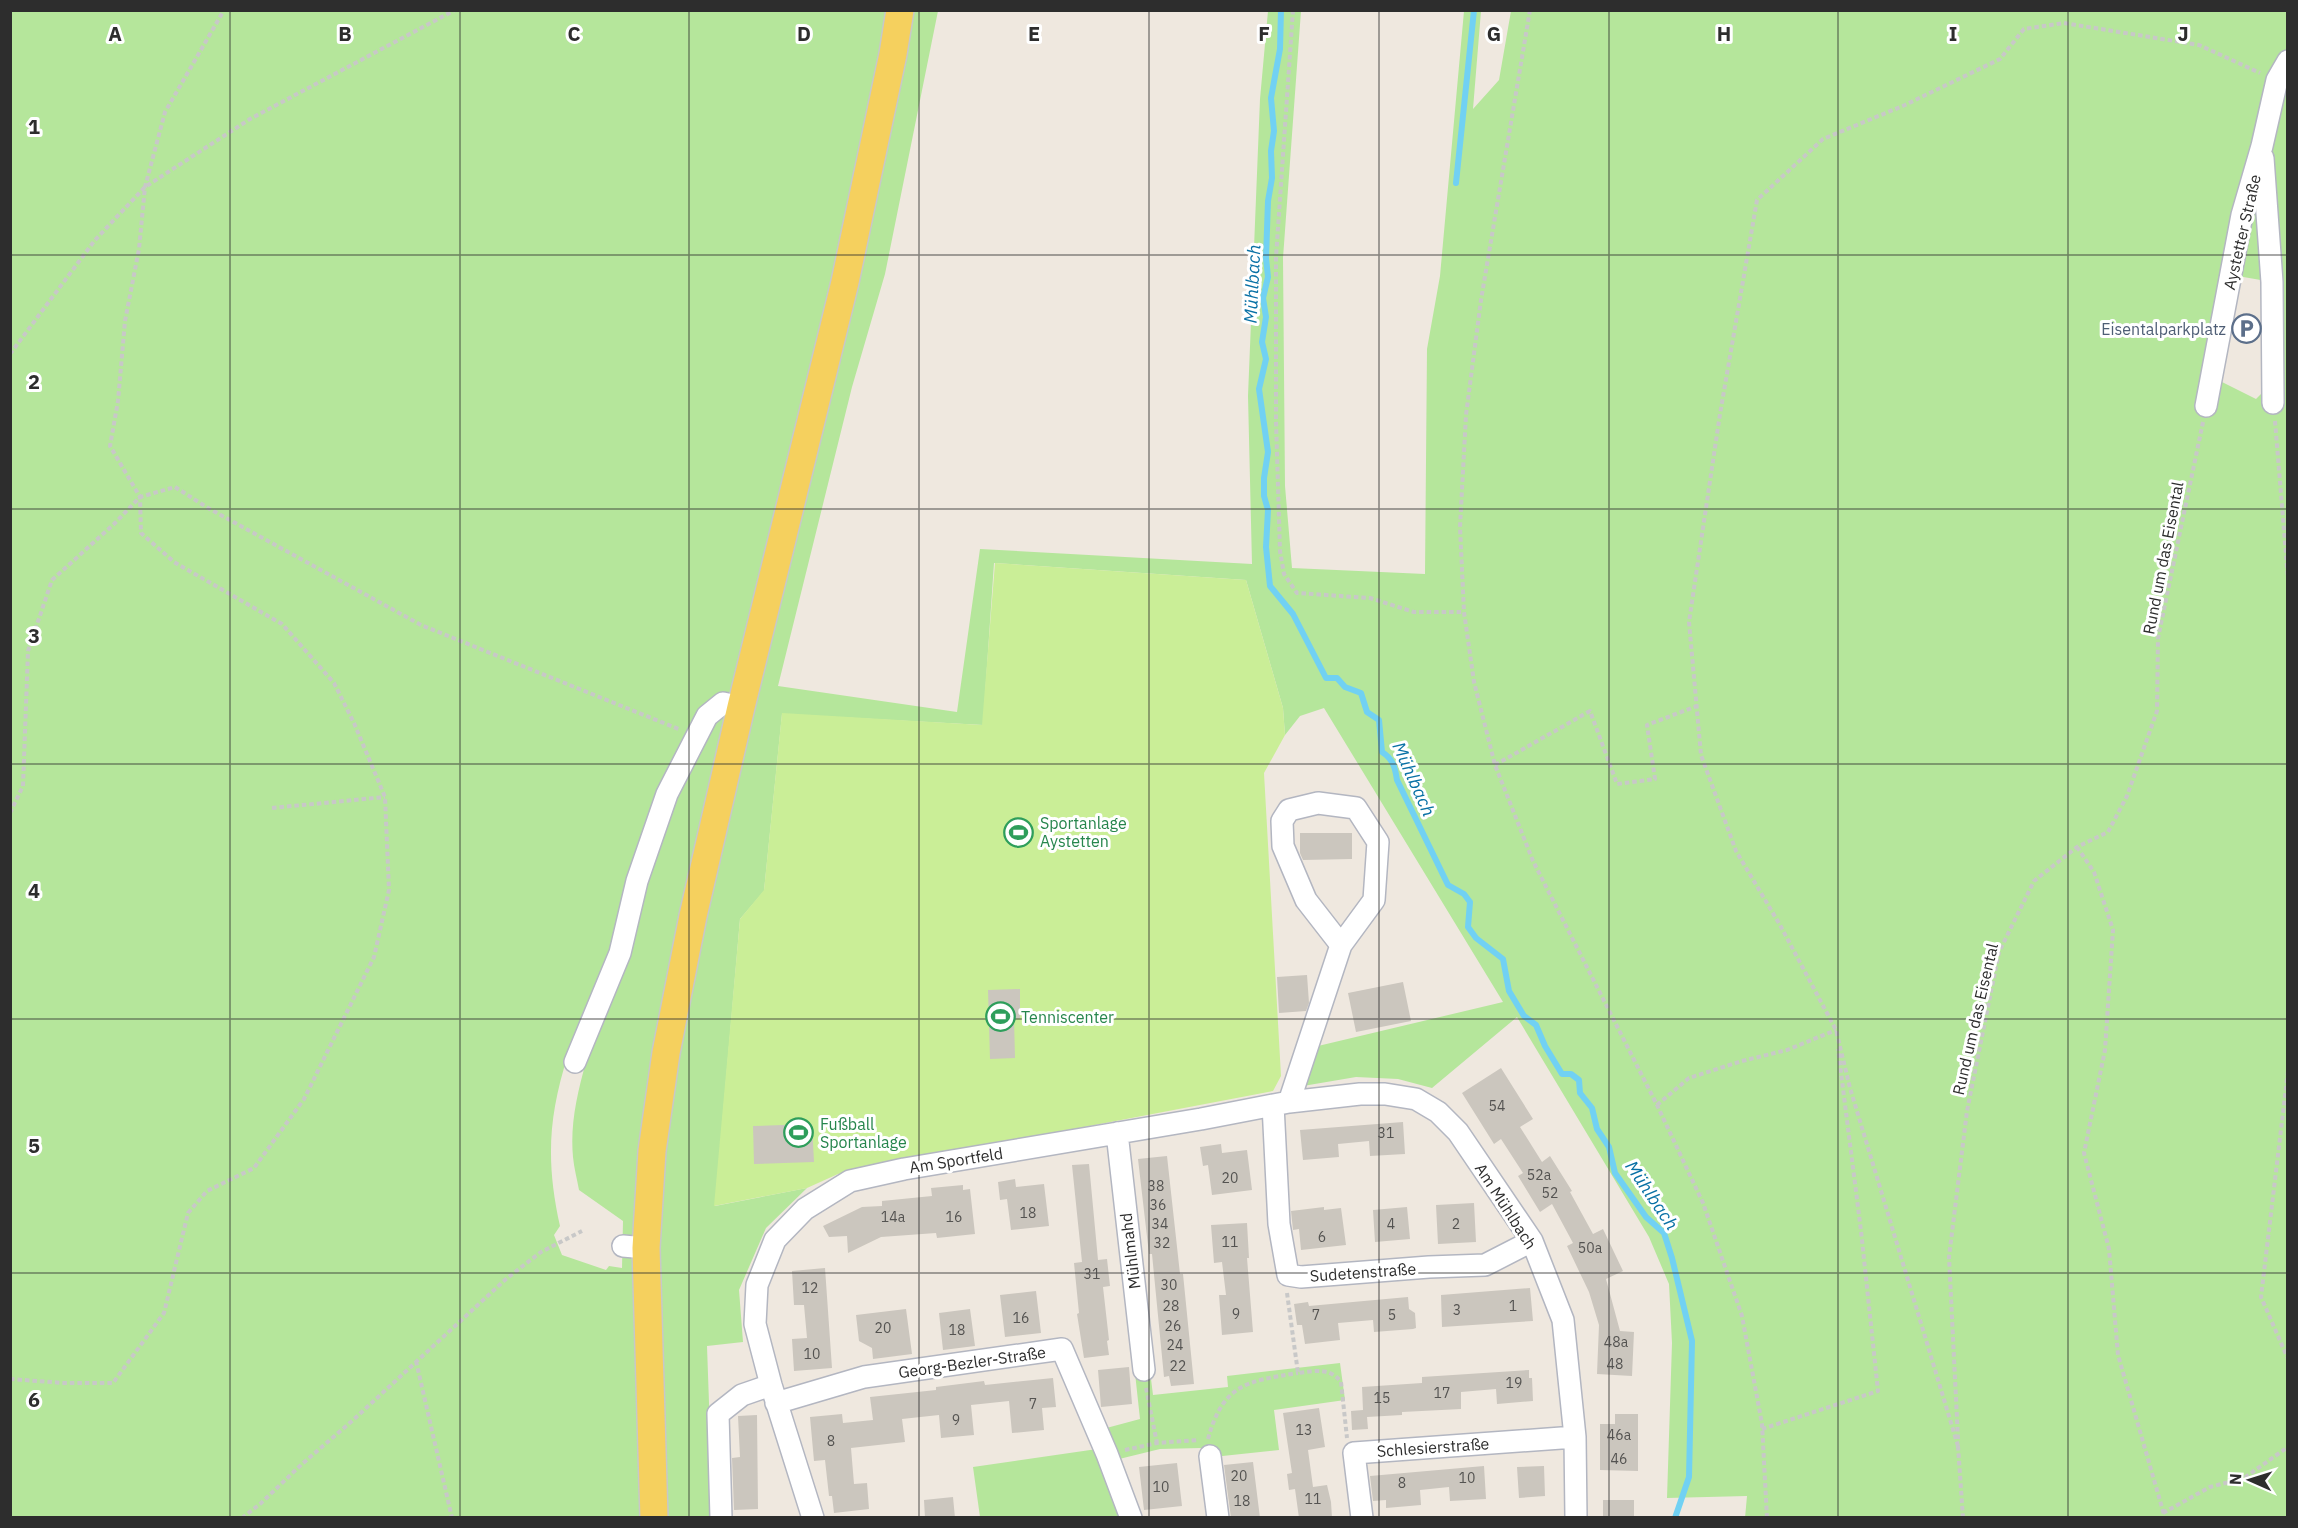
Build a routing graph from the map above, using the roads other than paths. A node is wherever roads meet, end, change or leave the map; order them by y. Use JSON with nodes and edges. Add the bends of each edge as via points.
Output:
{"nodes":[{"id":1,"x":900,"y":10,"type":"edge"},
{"id":2,"x":2288,"y":61,"type":"edge"},
{"id":3,"x":2262,"y":146,"type":"junction"},
{"id":4,"x":2273,"y":403,"type":"road end"},
{"id":5,"x":2206,"y":406,"type":"road end"},
{"id":6,"x":741,"y":707,"type":"junction"},
{"id":7,"x":1341,"y":945,"type":"junction"},
{"id":8,"x":575,"y":1062,"type":"dead end"},
{"id":9,"x":1289,"y":1102,"type":"junction"},
{"id":10,"x":1117,"y":1133,"type":"junction"},
{"id":11,"x":1532,"y":1241,"type":"junction"},
{"id":12,"x":1144,"y":1370,"type":"road end"},
{"id":13,"x":773,"y":1394,"type":"junction"},
{"id":14,"x":1575,"y":1437,"type":"junction"},
{"id":15,"x":1209,"y":1448,"type":"road end"},
{"id":16,"x":654,"y":1518,"type":"edge"},
{"id":17,"x":720,"y":1518,"type":"edge"},
{"id":18,"x":813,"y":1518,"type":"edge"},
{"id":19,"x":1131,"y":1518,"type":"edge"},
{"id":20,"x":1218,"y":1518,"type":"edge"},
{"id":21,"x":1362,"y":1518,"type":"edge"},
{"id":22,"x":1576,"y":1518,"type":"edge"}],
"edges":[{"from":1,"to":6,"type":"main road","via":[[845,282]]},
{"from":2,"to":3,"type":"street","name":"Aystetter Straße","via":[[2277,80]]},
{"from":3,"to":4,"type":"street","via":[[2272,282]]},
{"from":3,"to":5,"type":"street","name":"Aystetter Straße","via":[[2242,215]]},
{"from":6,"to":8,"type":"street","via":[[723,703],[707,716],[667,794],[637,880],[620,953]]},
{"from":6,"to":16,"type":"main road","via":[[693,916],[634,1247]]},
{"from":7,"to":7,"type":"street","via":[[1374,900],[1378,842],[1356,808],[1318,803],[1289,810],[1282,821],[1283,846],[1306,900]]},
{"from":7,"to":9,"type":"street"},
{"from":9,"to":10,"type":"street","name":"Am Sportfeld"},
{"from":9,"to":11,"type":"street","name":"Am Mühlbach","via":[[1360,1094],[1416,1099],[1438,1112],[1458,1132]]},
{"from":9,"to":11,"type":"street","name":"Sudetenstraße","via":[[1279,1224],[1288,1275],[1485,1265]]},
{"from":10,"to":12,"type":"street","name":"Mühlmahd"},
{"from":10,"to":13,"type":"street","name":"Am Sportfeld","via":[[858,1179],[805,1209],[775,1240],[757,1285],[754,1324]]},
{"from":11,"to":14,"type":"street","name":"Am Mühlbach","via":[[1563,1320]]},
{"from":13,"to":17,"type":"street","via":[[742,1395],[718,1414]]},
{"from":13,"to":18,"type":"street","name":"Am Sportfeld"},
{"from":13,"to":19,"type":"street","name":"Georg-Bezler-Straße","via":[[1062,1349]]},
{"from":14,"to":21,"type":"street","name":"Schlesierstraße","via":[[1354,1454]]},
{"from":14,"to":22,"type":"street","name":"Am Mühlbach"},
{"from":15,"to":20,"type":"street"}]}
